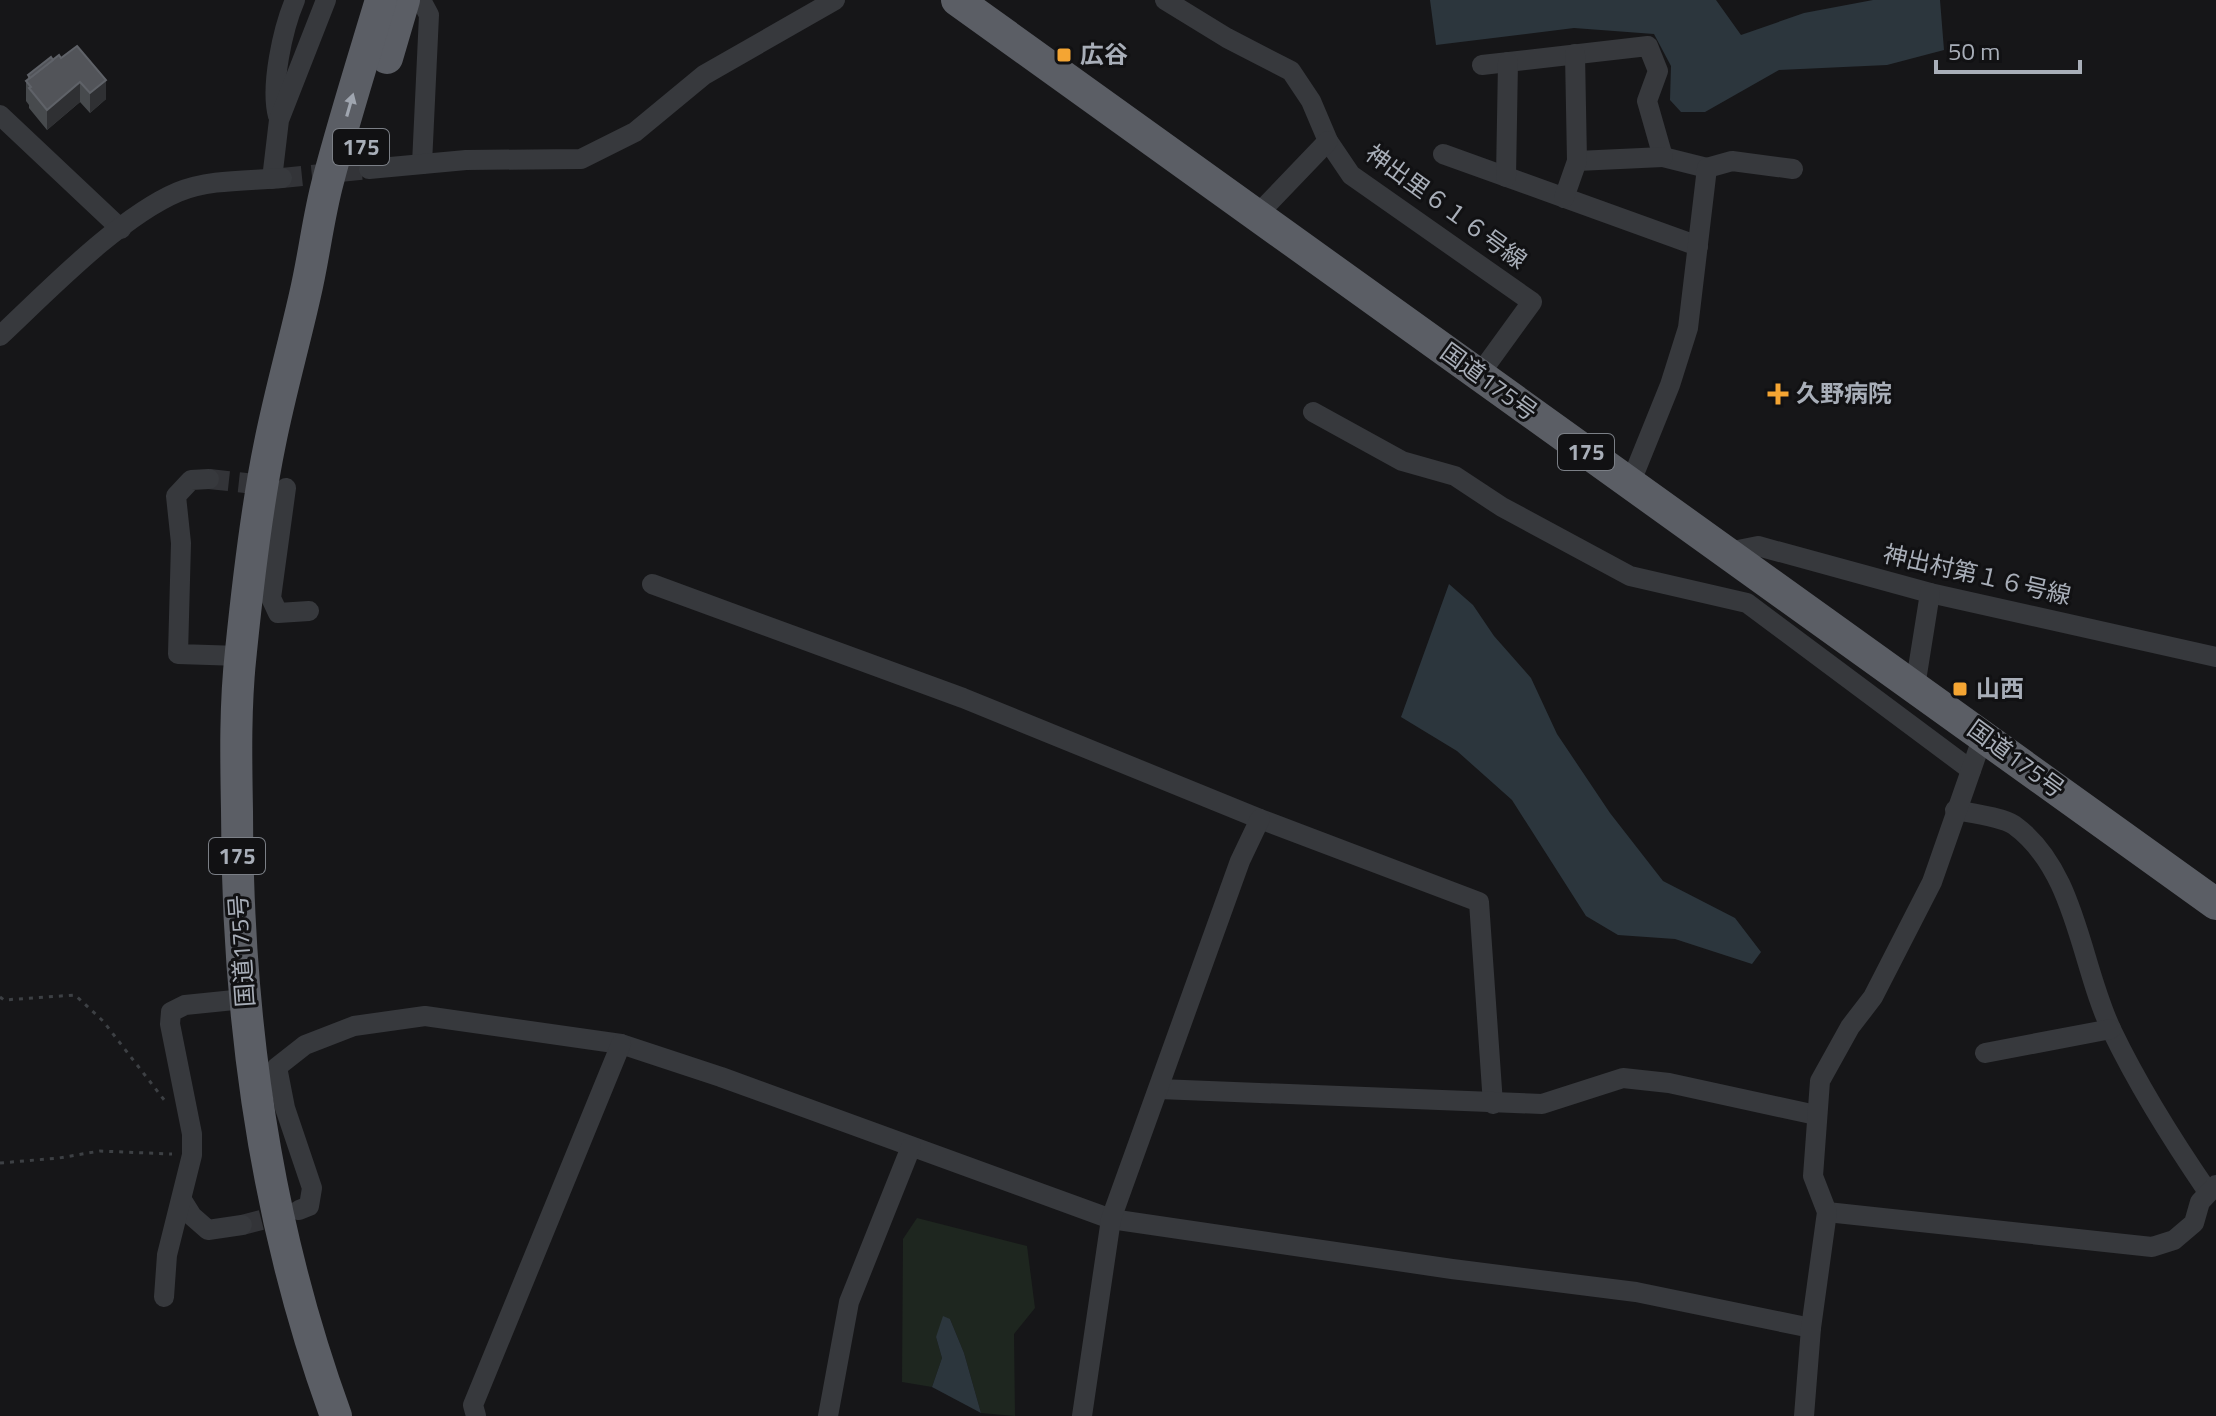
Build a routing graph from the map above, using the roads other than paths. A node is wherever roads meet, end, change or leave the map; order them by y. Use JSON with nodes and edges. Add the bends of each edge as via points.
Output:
{"nodes":[{"id":1,"x":295,"y":0,"type":"edge"},
{"id":2,"x":326,"y":0,"type":"edge"},
{"id":3,"x":381,"y":0,"type":"edge"},
{"id":4,"x":404,"y":0,"type":"edge"},
{"id":5,"x":421,"y":0,"type":"edge"},
{"id":6,"x":835,"y":0,"type":"edge"},
{"id":7,"x":957,"y":0,"type":"edge"},
{"id":8,"x":1165,"y":0,"type":"edge"},
{"id":9,"x":1575,"y":54,"type":"junction"},
{"id":10,"x":1508,"y":62,"type":"junction"},
{"id":11,"x":1482,"y":65,"type":"dead end"},
{"id":12,"x":0,"y":115,"type":"edge"},
{"id":13,"x":279,"y":120,"type":"junction"},
{"id":14,"x":1328,"y":141,"type":"junction"},
{"id":15,"x":1443,"y":154,"type":"dead end"},
{"id":16,"x":1663,"y":157,"type":"junction"},
{"id":17,"x":1577,"y":161,"type":"junction"},
{"id":18,"x":422,"y":164,"type":"junction"},
{"id":19,"x":1707,"y":168,"type":"junction"},
{"id":20,"x":369,"y":169,"type":"tunnel mouth"},
{"id":21,"x":1793,"y":169,"type":"dead end"},
{"id":22,"x":1506,"y":177,"type":"junction"},
{"id":23,"x":1564,"y":198,"type":"junction"},
{"id":24,"x":1257,"y":215,"type":"junction"},
{"id":25,"x":121,"y":229,"type":"junction"},
{"id":26,"x":1698,"y":246,"type":"junction"},
{"id":27,"x":306,"y":290,"type":"junction"},
{"id":28,"x":0,"y":336,"type":"edge"},
{"id":29,"x":1479,"y":375,"type":"junction"},
{"id":30,"x":1313,"y":412,"type":"dead end"},
{"id":31,"x":209,"y":479,"type":"tunnel mouth"},
{"id":32,"x":1630,"y":484,"type":"junction"},
{"id":33,"x":286,"y":488,"type":"dead end"},
{"id":34,"x":1728,"y":552,"type":"junction"},
{"id":35,"x":652,"y":584,"type":"dead end"},
{"id":36,"x":1930,"y":593,"type":"junction"},
{"id":37,"x":309,"y":611,"type":"dead end"},
{"id":38,"x":240,"y":656,"type":"junction"},
{"id":39,"x":2216,"y":657,"type":"edge"},
{"id":40,"x":1915,"y":687,"type":"junction"},
{"id":41,"x":1983,"y":736,"type":"junction"},
{"id":42,"x":1971,"y":770,"type":"junction"},
{"id":43,"x":1955,"y":810,"type":"junction"},
{"id":44,"x":1260,"y":819,"type":"junction"},
{"id":45,"x":2216,"y":904,"type":"edge"},
{"id":46,"x":244,"y":999,"type":"junction"},
{"id":47,"x":2111,"y":1029,"type":"junction"},
{"id":48,"x":621,"y":1044,"type":"junction"},
{"id":49,"x":1985,"y":1053,"type":"dead end"},
{"id":50,"x":264,"y":1066,"type":"junction"},
{"id":51,"x":1159,"y":1089,"type":"junction"},
{"id":52,"x":1493,"y":1104,"type":"junction"},
{"id":53,"x":1816,"y":1115,"type":"junction"},
{"id":54,"x":911,"y":1147,"type":"junction"},
{"id":55,"x":2212,"y":1189,"type":"edge"},
{"id":56,"x":182,"y":1200,"type":"junction"},
{"id":57,"x":299,"y":1210,"type":"dead end"},
{"id":58,"x":1827,"y":1212,"type":"junction"},
{"id":59,"x":1111,"y":1219,"type":"junction"},
{"id":60,"x":242,"y":1225,"type":"tunnel mouth"},
{"id":61,"x":164,"y":1297,"type":"dead end"},
{"id":62,"x":1811,"y":1328,"type":"junction"},
{"id":63,"x":336,"y":1416,"type":"edge"},
{"id":64,"x":476,"y":1416,"type":"edge"},
{"id":65,"x":828,"y":1416,"type":"edge"},
{"id":66,"x":1082,"y":1416,"type":"edge"},
{"id":67,"x":1804,"y":1416,"type":"edge"}],
"edges":[{"from":1,"to":13,"type":"street","via":[[274,101]]},
{"from":2,"to":13,"type":"street"},
{"from":27,"to":3,"type":"highway","name":"国道175号","number":"175","one_way":true,"via":[[327,184]]},
{"from":4,"to":27,"type":"highway","name":"国道175号","number":"175","via":[[346,195]]},
{"from":5,"to":18,"type":"street","via":[[429,15]]},
{"from":6,"to":18,"type":"street","via":[[704,75],[635,132],[581,159]]},
{"from":7,"to":24,"type":"highway","name":"国道175号","number":"175"},
{"from":8,"to":14,"type":"street","name":"神出里６１６号線","via":[[1291,71]]},
{"from":9,"to":10,"type":"street"},
{"from":9,"to":16,"type":"street","via":[[1648,46],[1658,71],[1647,101]]},
{"from":9,"to":17,"type":"street"},
{"from":10,"to":11,"type":"street"},
{"from":10,"to":22,"type":"street"},
{"from":12,"to":25,"type":"street"},
{"from":13,"to":25,"type":"street","via":[[277,179],[206,184],[177,193]]},
{"from":14,"to":24,"type":"street"},
{"from":14,"to":29,"type":"street","name":"神出里６１６号線","via":[[1351,175],[1532,302]]},
{"from":15,"to":22,"type":"street"},
{"from":16,"to":17,"type":"street"},
{"from":16,"to":19,"type":"street"},
{"from":17,"to":23,"type":"street"},
{"from":18,"to":20,"type":"street"},
{"from":19,"to":21,"type":"street","via":[[1732,161]]},
{"from":19,"to":26,"type":"street"},
{"from":22,"to":23,"type":"street"},
{"from":23,"to":26,"type":"street"},
{"from":24,"to":29,"type":"highway","name":"国道175号","number":"175"},
{"from":25,"to":28,"type":"street"},
{"from":26,"to":32,"type":"street","via":[[1688,328]]},
{"from":27,"to":38,"type":"highway","name":"国道175号","number":"175","via":[[269,444]]},
{"from":29,"to":32,"type":"highway","name":"国道175号","number":"175"},
{"from":30,"to":42,"type":"street","via":[[1402,461],[1455,476],[1630,576],[1747,603]]},
{"from":31,"to":38,"type":"street","via":[[191,480],[176,496],[181,543],[178,654]]},
{"from":32,"to":34,"type":"highway","name":"国道175号","number":"175"},
{"from":33,"to":37,"type":"street","via":[[271,598],[278,613]]},
{"from":34,"to":36,"type":"street","name":"神出村第１６号線","via":[[1758,546]]},
{"from":34,"to":40,"type":"highway","name":"国道175号","number":"175"},
{"from":35,"to":44,"type":"street","via":[[963,698]]},
{"from":36,"to":39,"type":"street","name":"神出村第１６号線"},
{"from":36,"to":40,"type":"street"},
{"from":38,"to":46,"type":"highway","name":"国道175号","number":"175","via":[[237,874]]},
{"from":40,"to":41,"type":"highway","name":"国道175号","number":"175"},
{"from":41,"to":42,"type":"street"},
{"from":41,"to":45,"type":"highway","name":"国道175号","number":"175"},
{"from":42,"to":43,"type":"street"},
{"from":43,"to":47,"type":"street","via":[[2012,824],[2048,862]]},
{"from":43,"to":53,"type":"street","via":[[1932,882],[1873,997],[1820,1081]]},
{"from":44,"to":51,"type":"street","via":[[1240,861]]},
{"from":44,"to":52,"type":"street","via":[[1479,902]]},
{"from":46,"to":50,"type":"highway","name":"国道175号","number":"175"},
{"from":46,"to":56,"type":"street","via":[[185,1005],[171,1012],[192,1134]]},
{"from":47,"to":49,"type":"street"},
{"from":47,"to":55,"type":"street","via":[[2167,1132]]},
{"from":48,"to":50,"type":"street","via":[[425,1016],[354,1026]]},
{"from":48,"to":54,"type":"street"},
{"from":48,"to":64,"type":"street","via":[[473,1405]]},
{"from":50,"to":57,"type":"street","via":[[285,1108],[312,1188],[309,1206]]},
{"from":50,"to":63,"type":"highway","name":"国道175号","number":"175","via":[[273,1196],[298,1298]]},
{"from":51,"to":52,"type":"street"},
{"from":51,"to":59,"type":"street"},
{"from":52,"to":53,"type":"street","via":[[1542,1104],[1623,1078]]},
{"from":53,"to":58,"type":"street","via":[[1813,1176]]},
{"from":54,"to":59,"type":"street"},
{"from":54,"to":65,"type":"street","via":[[849,1302]]},
{"from":55,"to":58,"type":"street","via":[[2200,1202],[2194,1223],[2174,1240],[2152,1247]]},
{"from":56,"to":60,"type":"street","via":[[208,1230]]},
{"from":56,"to":61,"type":"street","via":[[167,1255]]},
{"from":58,"to":62,"type":"street"},
{"from":59,"to":62,"type":"street","via":[[1636,1292]]},
{"from":59,"to":66,"type":"street"},
{"from":62,"to":67,"type":"street"}]}
